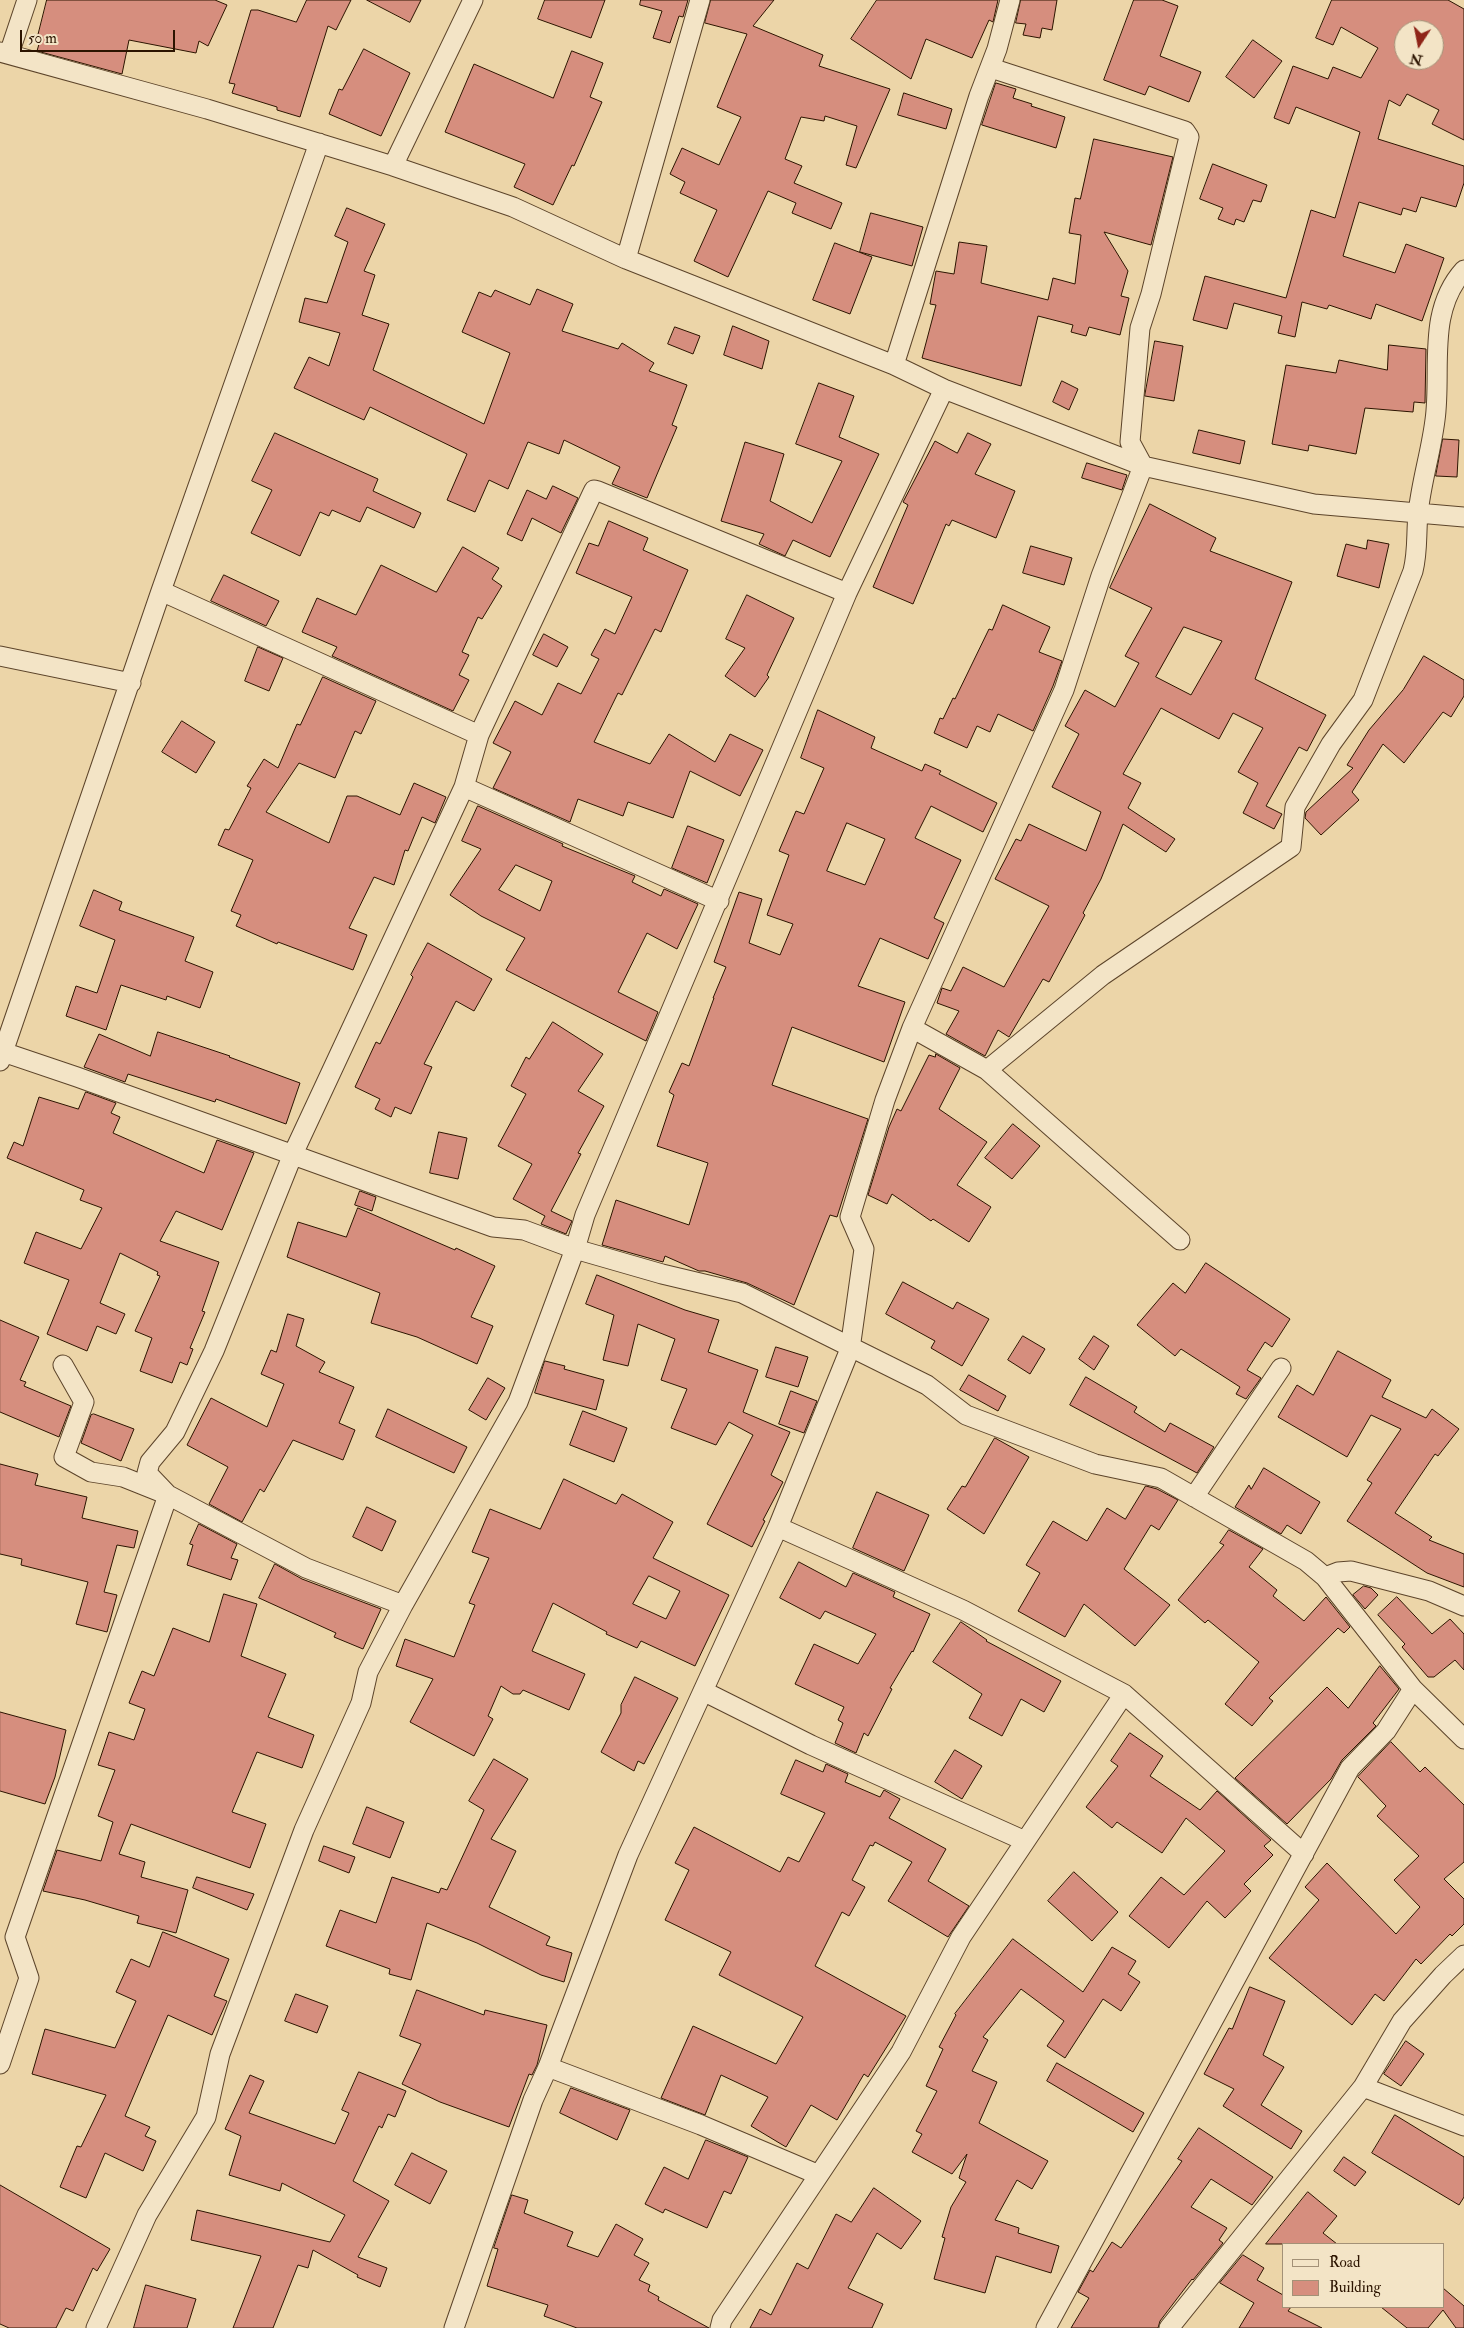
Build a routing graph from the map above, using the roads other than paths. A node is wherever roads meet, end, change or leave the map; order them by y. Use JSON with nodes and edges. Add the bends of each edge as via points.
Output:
{"nodes":[{"id":1,"x":27,"y":0,"type":"edge"},
{"id":2,"x":473,"y":0,"type":"edge"},
{"id":3,"x":700,"y":0,"type":"edge"},
{"id":4,"x":1010,"y":0,"type":"edge"},
{"id":5,"x":5,"y":53,"type":"edge"},
{"id":6,"x":991,"y":68,"type":"junction"},
{"id":7,"x":319,"y":143,"type":"junction"},
{"id":8,"x":393,"y":166,"type":"junction"},
{"id":9,"x":626,"y":259,"type":"junction"},
{"id":10,"x":1464,"y":270,"type":"edge"},
{"id":11,"x":894,"y":365,"type":"junction"},
{"id":12,"x":944,"y":389,"type":"junction"},
{"id":13,"x":1143,"y":466,"type":"junction"},
{"id":14,"x":1418,"y":514,"type":"junction"},
{"id":15,"x":1464,"y":516,"type":"edge"},
{"id":16,"x":161,"y":591,"type":"junction"},
{"id":17,"x":848,"y":593,"type":"junction"},
{"id":18,"x":0,"y":656,"type":"edge"},
{"id":19,"x":131,"y":683,"type":"junction"},
{"id":20,"x":479,"y":735,"type":"junction"},
{"id":21,"x":464,"y":788,"type":"junction"},
{"id":22,"x":719,"y":900,"type":"junction"},
{"id":23,"x":912,"y":1028,"type":"junction"},
{"id":24,"x":2,"y":1057,"type":"edge"},
{"id":25,"x":987,"y":1070,"type":"junction"},
{"id":26,"x":293,"y":1154,"type":"junction"},
{"id":27,"x":1180,"y":1240,"type":"dead end"},
{"id":28,"x":575,"y":1249,"type":"junction"},
{"id":29,"x":850,"y":1348,"type":"junction"},
{"id":30,"x":64,"y":1366,"type":"dead end"},
{"id":31,"x":1281,"y":1368,"type":"dead end"},
{"id":32,"x":168,"y":1495,"type":"junction"},
{"id":33,"x":1194,"y":1497,"type":"junction"},
{"id":34,"x":778,"y":1527,"type":"junction"},
{"id":35,"x":1325,"y":1577,"type":"junction"},
{"id":36,"x":403,"y":1605,"type":"junction"},
{"id":37,"x":1464,"y":1606,"type":"edge"},
{"id":38,"x":1413,"y":1689,"type":"junction"},
{"id":39,"x":703,"y":1691,"type":"junction"},
{"id":40,"x":1124,"y":1694,"type":"junction"},
{"id":41,"x":1464,"y":1739,"type":"edge"},
{"id":42,"x":1025,"y":1841,"type":"junction"},
{"id":43,"x":1304,"y":1854,"type":"junction"},
{"id":44,"x":1464,"y":1955,"type":"edge"},
{"id":45,"x":0,"y":2064,"type":"edge"},
{"id":46,"x":548,"y":2067,"type":"junction"},
{"id":47,"x":1363,"y":2087,"type":"junction"},
{"id":48,"x":1464,"y":2126,"type":"edge"},
{"id":49,"x":819,"y":2175,"type":"junction"},
{"id":50,"x":96,"y":2328,"type":"edge"},
{"id":51,"x":454,"y":2328,"type":"edge"},
{"id":52,"x":720,"y":2328,"type":"edge"},
{"id":53,"x":1046,"y":2328,"type":"edge"},
{"id":54,"x":1169,"y":2328,"type":"edge"}],
"edges":[{"from":1,"to":5,"type":"street"},
{"from":2,"to":8,"type":"street"},
{"from":3,"to":9,"type":"street"},
{"from":4,"to":6,"type":"street"},
{"from":5,"to":7,"type":"street"},
{"from":6,"to":11,"type":"street","via":[[979,96]]},
{"from":6,"to":13,"type":"street","via":[[1185,131],[1189,137],[1140,328],[1130,442]]},
{"from":7,"to":8,"type":"street"},
{"from":7,"to":16,"type":"street"},
{"from":8,"to":9,"type":"street","via":[[513,207]]},
{"from":9,"to":11,"type":"street"},
{"from":10,"to":14,"type":"street","via":[[1447,295],[1438,333],[1436,419]]},
{"from":11,"to":12,"type":"street"},
{"from":12,"to":13,"type":"street"},
{"from":12,"to":17,"type":"street"},
{"from":13,"to":14,"type":"street","via":[[1314,504]]},
{"from":13,"to":23,"type":"street","via":[[1100,576],[1064,690]]},
{"from":14,"to":15,"type":"street"},
{"from":14,"to":25,"type":"street","via":[[1417,555],[1413,571],[1363,700],[1331,744],[1295,807],[1291,848],[1103,975]]},
{"from":16,"to":19,"type":"street"},
{"from":16,"to":20,"type":"street"},
{"from":17,"to":20,"type":"street","via":[[594,490]]},
{"from":17,"to":22,"type":"street"},
{"from":18,"to":19,"type":"street"},
{"from":19,"to":24,"type":"street"},
{"from":20,"to":21,"type":"street"},
{"from":21,"to":22,"type":"street"},
{"from":21,"to":26,"type":"street"},
{"from":22,"to":28,"type":"street","via":[[585,1215]]},
{"from":23,"to":25,"type":"street"},
{"from":23,"to":29,"type":"street","via":[[885,1100],[850,1217],[864,1249]]},
{"from":24,"to":26,"type":"street"},
{"from":25,"to":27,"type":"street"},
{"from":26,"to":28,"type":"street","via":[[493,1227],[524,1230]]},
{"from":26,"to":32,"type":"street","via":[[214,1351],[175,1432],[150,1462],[146,1473]]},
{"from":28,"to":29,"type":"street","via":[[742,1293]]},
{"from":28,"to":36,"type":"street","via":[[518,1402]]},
{"from":29,"to":33,"type":"street","via":[[926,1385],[966,1415],[1095,1464],[1161,1478]]},
{"from":29,"to":34,"type":"street"},
{"from":30,"to":32,"type":"street","via":[[84,1402],[64,1457],[91,1472],[123,1477]]},
{"from":31,"to":33,"type":"street"},
{"from":32,"to":36,"type":"street","via":[[306,1568]]},
{"from":32,"to":45,"type":"street","via":[[15,1937],[29,1978]]},
{"from":33,"to":35,"type":"street","via":[[1306,1561]]},
{"from":34,"to":39,"type":"street"},
{"from":34,"to":40,"type":"street","via":[[963,1610]]},
{"from":35,"to":37,"type":"street","via":[[1351,1572],[1428,1591]]},
{"from":35,"to":38,"type":"street"},
{"from":36,"to":50,"type":"street","via":[[368,1672],[361,1703],[304,1830],[220,2054],[206,2117],[147,2215]]},
{"from":38,"to":41,"type":"street"},
{"from":38,"to":43,"type":"street","via":[[1386,1731],[1350,1768]]},
{"from":39,"to":42,"type":"street","via":[[811,1745]]},
{"from":39,"to":46,"type":"street","via":[[628,1855]]},
{"from":40,"to":42,"type":"street"},
{"from":40,"to":43,"type":"street"},
{"from":42,"to":49,"type":"street","via":[[961,1937],[900,2052]]},
{"from":43,"to":53,"type":"street"},
{"from":44,"to":47,"type":"street","via":[[1402,2020]]},
{"from":46,"to":49,"type":"street","via":[[701,2125]]},
{"from":46,"to":51,"type":"street","via":[[533,2100]]},
{"from":47,"to":48,"type":"street"},
{"from":47,"to":54,"type":"street"},
{"from":49,"to":52,"type":"street","via":[[722,2320]]}]}
